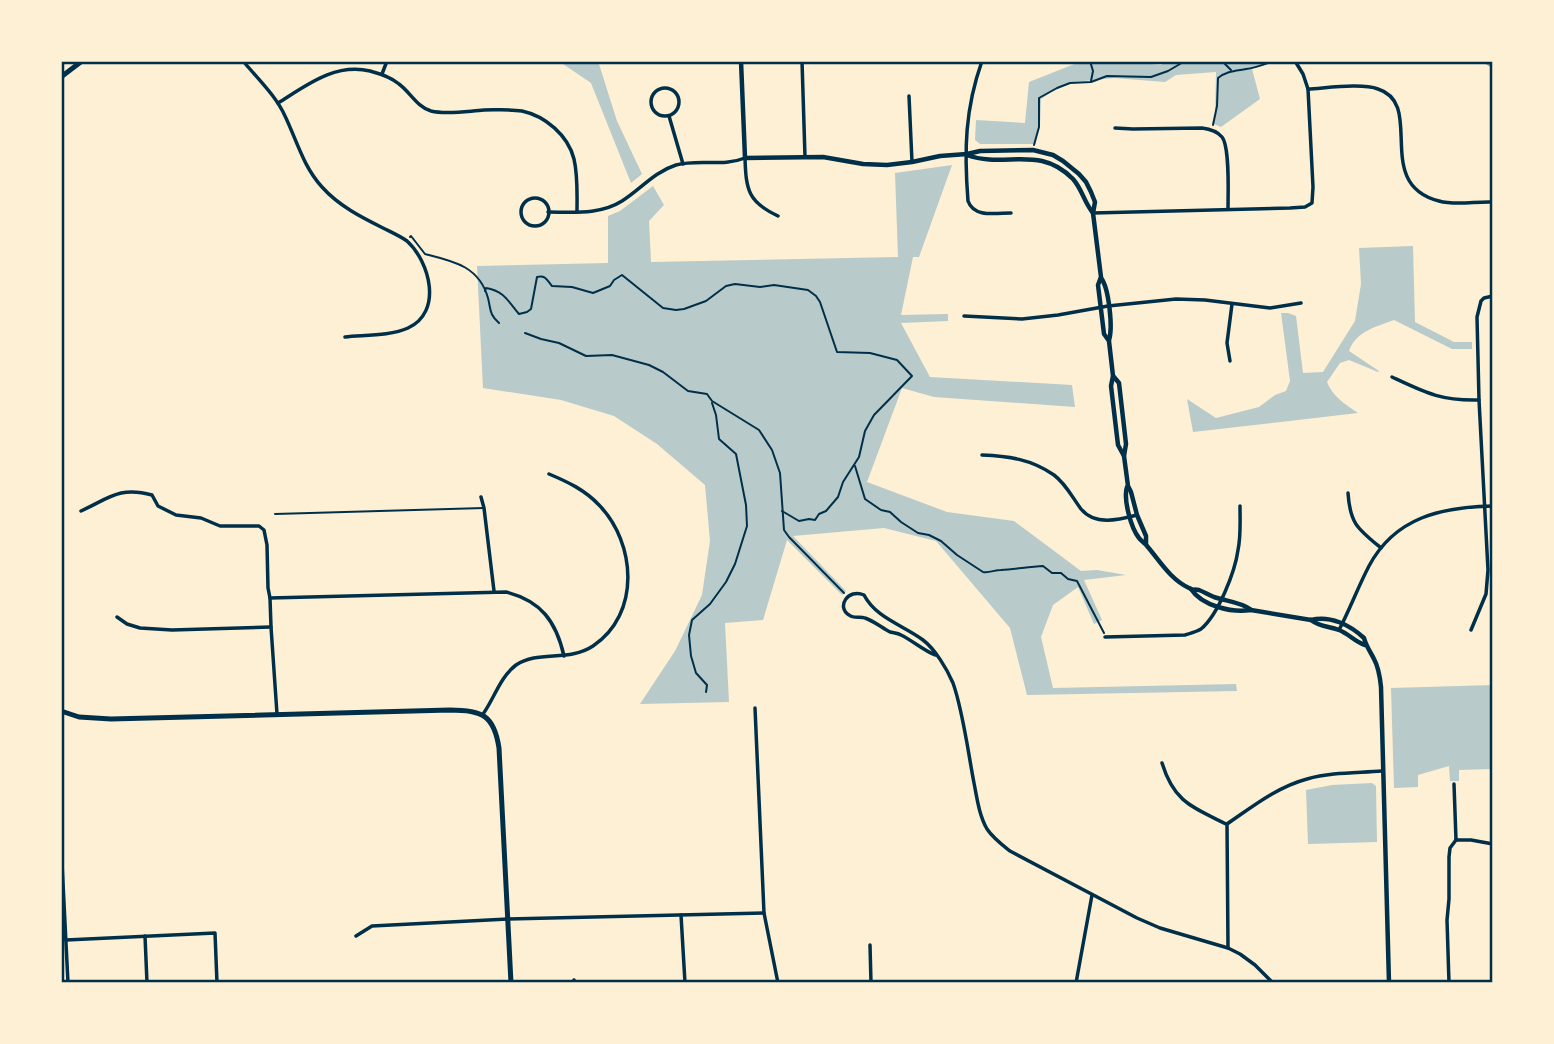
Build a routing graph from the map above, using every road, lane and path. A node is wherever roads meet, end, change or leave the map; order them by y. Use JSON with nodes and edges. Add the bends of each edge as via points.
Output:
{"nodes":[{"id":1,"x":82,"y":61,"type":"edge"},
{"id":2,"x":243,"y":61,"type":"edge"},
{"id":3,"x":387,"y":61,"type":"edge"},
{"id":4,"x":741,"y":61,"type":"edge"},
{"id":5,"x":802,"y":61,"type":"edge"},
{"id":6,"x":982,"y":61,"type":"edge"},
{"id":7,"x":1090,"y":61,"type":"edge"},
{"id":8,"x":1185,"y":61,"type":"edge"},
{"id":9,"x":1222,"y":61,"type":"edge"},
{"id":10,"x":1274,"y":61,"type":"edge"},
{"id":11,"x":1295,"y":61,"type":"edge"},
{"id":12,"x":1232,"y":71,"type":"junction"},
{"id":13,"x":382,"y":74,"type":"junction"},
{"id":14,"x":61,"y":77,"type":"edge"},
{"id":15,"x":1091,"y":82,"type":"junction"},
{"id":16,"x":1308,"y":89,"type":"junction"},
{"id":17,"x":909,"y":96,"type":"dead end"},
{"id":18,"x":278,"y":103,"type":"junction"},
{"id":19,"x":669,"y":116,"type":"junction"},
{"id":20,"x":1115,"y":128,"type":"dead end"},
{"id":21,"x":1212,"y":130,"type":"junction"},
{"id":22,"x":1034,"y":145,"type":"dead end"},
{"id":23,"x":967,"y":154,"type":"junction"},
{"id":24,"x":806,"y":157,"type":"junction"},
{"id":25,"x":746,"y":158,"type":"junction"},
{"id":26,"x":912,"y":162,"type":"junction"},
{"id":27,"x":683,"y":164,"type":"junction"},
{"id":28,"x":1493,"y":202,"type":"edge"},
{"id":29,"x":1228,"y":209,"type":"junction"},
{"id":30,"x":548,"y":212,"type":"junction"},
{"id":31,"x":577,"y":212,"type":"junction"},
{"id":32,"x":1011,"y":213,"type":"dead end"},
{"id":33,"x":1093,"y":213,"type":"junction"},
{"id":34,"x":778,"y":216,"type":"dead end"},
{"id":35,"x":406,"y":241,"type":"junction"},
{"id":36,"x":1101,"y":277,"type":"junction"},
{"id":37,"x":485,"y":291,"type":"junction"},
{"id":38,"x":1493,"y":296,"type":"edge"},
{"id":39,"x":1301,"y":303,"type":"dead end"},
{"id":40,"x":1232,"y":304,"type":"junction"},
{"id":41,"x":1108,"y":306,"type":"junction"},
{"id":42,"x":1101,"y":307,"type":"junction"},
{"id":43,"x":964,"y":316,"type":"dead end"},
{"id":44,"x":499,"y":323,"type":"dead end"},
{"id":45,"x":525,"y":333,"type":"dead end"},
{"id":46,"x":345,"y":337,"type":"dead end"},
{"id":47,"x":1109,"y":341,"type":"junction"},
{"id":48,"x":1230,"y":361,"type":"dead end"},
{"id":49,"x":1392,"y":377,"type":"dead end"},
{"id":50,"x":1479,"y":400,"type":"junction"},
{"id":51,"x":712,"y":401,"type":"junction"},
{"id":52,"x":982,"y":455,"type":"dead end"},
{"id":53,"x":855,"y":465,"type":"junction"},
{"id":54,"x":549,"y":474,"type":"dead end"},
{"id":55,"x":1128,"y":486,"type":"junction"},
{"id":56,"x":1348,"y":493,"type":"dead end"},
{"id":57,"x":481,"y":497,"type":"dead end"},
{"id":58,"x":1240,"y":506,"type":"dead end"},
{"id":59,"x":1484,"y":506,"type":"junction"},
{"id":60,"x":1493,"y":506,"type":"edge"},
{"id":61,"x":484,"y":508,"type":"junction"},
{"id":62,"x":81,"y":511,"type":"dead end"},
{"id":63,"x":782,"y":511,"type":"junction"},
{"id":64,"x":275,"y":514,"type":"dead end"},
{"id":65,"x":1137,"y":515,"type":"junction"},
{"id":66,"x":1130,"y":517,"type":"junction"},
{"id":67,"x":1146,"y":544,"type":"junction"},
{"id":68,"x":1381,"y":548,"type":"junction"},
{"id":69,"x":1191,"y":589,"type":"junction"},
{"id":70,"x":494,"y":591,"type":"junction"},
{"id":71,"x":848,"y":596,"type":"junction"},
{"id":72,"x":270,"y":598,"type":"junction"},
{"id":73,"x":1221,"y":599,"type":"junction"},
{"id":74,"x":1217,"y":606,"type":"junction"},
{"id":75,"x":1251,"y":610,"type":"junction"},
{"id":76,"x":117,"y":617,"type":"dead end"},
{"id":77,"x":1311,"y":620,"type":"junction"},
{"id":78,"x":1342,"y":624,"type":"junction"},
{"id":79,"x":271,"y":627,"type":"junction"},
{"id":80,"x":1339,"y":630,"type":"junction"},
{"id":81,"x":1471,"y":630,"type":"dead end"},
{"id":82,"x":1105,"y":637,"type":"joint"},
{"id":83,"x":1366,"y":645,"type":"junction"},
{"id":84,"x":935,"y":655,"type":"junction"},
{"id":85,"x":564,"y":656,"type":"junction"},
{"id":86,"x":706,"y":692,"type":"dead end"},
{"id":87,"x":755,"y":708,"type":"dead end"},
{"id":88,"x":61,"y":711,"type":"edge"},
{"id":89,"x":277,"y":714,"type":"junction"},
{"id":90,"x":483,"y":714,"type":"junction"},
{"id":91,"x":1162,"y":763,"type":"dead end"},
{"id":92,"x":1382,"y":771,"type":"junction"},
{"id":93,"x":1454,"y":784,"type":"dead end"},
{"id":94,"x":1227,"y":824,"type":"junction"},
{"id":95,"x":1456,"y":840,"type":"junction"},
{"id":96,"x":61,"y":844,"type":"edge"},
{"id":97,"x":1493,"y":844,"type":"edge"},
{"id":98,"x":1092,"y":895,"type":"junction"},
{"id":99,"x":764,"y":913,"type":"junction"},
{"id":100,"x":681,"y":915,"type":"junction"},
{"id":101,"x":508,"y":919,"type":"junction"},
{"id":102,"x":145,"y":936,"type":"junction"},
{"id":103,"x":356,"y":936,"type":"dead end"},
{"id":104,"x":66,"y":940,"type":"junction"},
{"id":105,"x":870,"y":945,"type":"dead end"},
{"id":106,"x":1228,"y":948,"type":"junction"},
{"id":107,"x":68,"y":983,"type":"edge"},
{"id":108,"x":147,"y":983,"type":"edge"},
{"id":109,"x":217,"y":983,"type":"edge"},
{"id":110,"x":511,"y":983,"type":"edge"},
{"id":111,"x":685,"y":983,"type":"edge"},
{"id":112,"x":778,"y":983,"type":"edge"},
{"id":113,"x":871,"y":983,"type":"edge"},
{"id":114,"x":1076,"y":983,"type":"edge"},
{"id":115,"x":1273,"y":983,"type":"edge"},
{"id":116,"x":1389,"y":983,"type":"edge"},
{"id":117,"x":1449,"y":983,"type":"edge"}],
"edges":[{"from":1,"to":14,"type":"main road"},
{"from":2,"to":18,"type":"street"},
{"from":3,"to":13,"type":"street"},
{"from":4,"to":25,"type":"street"},
{"from":5,"to":24,"type":"street"},
{"from":6,"to":23,"type":"street","via":[[968,111]]},
{"from":7,"to":15,"type":"path"},
{"from":8,"to":15,"type":"path","via":[[1151,77],[1114,75]]},
{"from":9,"to":12,"type":"path"},
{"from":10,"to":12,"type":"path"},
{"from":11,"to":16,"type":"street"},
{"from":12,"to":21,"type":"path","via":[[1218,78]]},
{"from":13,"to":18,"type":"street","via":[[352,69],[330,72]]},
{"from":13,"to":31,"type":"street","via":[[432,111],[515,110],[552,125],[565,139],[574,160]]},
{"from":15,"to":22,"type":"path","via":[[1070,83],[1039,98]]},
{"from":16,"to":28,"type":"street","via":[[1369,87],[1387,93],[1399,108],[1401,156],[1413,185],[1441,202]]},
{"from":16,"to":29,"type":"street","via":[[1312,203],[1306,207]]},
{"from":17,"to":26,"type":"street"},
{"from":18,"to":35,"type":"street","via":[[300,154],[330,196]]},
{"from":19,"to":19,"type":"street","via":[[678,108],[678,97],[672,90],[660,88],[651,105],[656,114]]},
{"from":19,"to":27,"type":"street"},
{"from":20,"to":21,"type":"street"},
{"from":21,"to":29,"type":"street","via":[[1222,137],[1226,149]]},
{"from":23,"to":26,"type":"street"},
{"from":23,"to":32,"type":"street","via":[[970,206],[981,213]]},
{"from":23,"to":33,"type":"street","via":[[980,159],[1031,158],[1052,164],[1078,185]]},
{"from":24,"to":25,"type":"street"},
{"from":24,"to":26,"type":"street","via":[[874,164]]},
{"from":25,"to":27,"type":"street","via":[[734,163]]},
{"from":25,"to":34,"type":"street","via":[[746,183],[752,199]]},
{"from":27,"to":31,"type":"street","via":[[656,174],[621,201]]},
{"from":29,"to":33,"type":"street"},
{"from":30,"to":30,"type":"street","via":[[544,202],[533,198],[524,203],[521,213],[527,224],[538,226]]},
{"from":30,"to":31,"type":"street"},
{"from":33,"to":36,"type":"street"},
{"from":35,"to":37,"type":"path","via":[[411,236],[425,254],[468,269]]},
{"from":35,"to":46,"type":"street","via":[[429,282],[425,312],[414,325],[400,331]]},
{"from":36,"to":41,"type":"street"},
{"from":36,"to":42,"type":"street"},
{"from":37,"to":44,"type":"path","via":[[491,316]]},
{"from":37,"to":53,"type":"path","via":[[495,289],[519,314],[531,309],[537,276],[542,275],[552,286],[593,293],[622,275],[663,308],[676,310],[706,302],[735,284],[811,291],[820,302],[837,352],[897,360],[912,376],[864,430]]},
{"from":38,"to":50,"type":"street","via":[[1481,301],[1477,317]]},
{"from":39,"to":40,"type":"street","via":[[1270,308]]},
{"from":40,"to":41,"type":"street","via":[[1176,299]]},
{"from":40,"to":48,"type":"street","via":[[1227,343]]},
{"from":41,"to":42,"type":"street"},
{"from":41,"to":47,"type":"street"},
{"from":42,"to":43,"type":"street","via":[[1022,319]]},
{"from":42,"to":47,"type":"street"},
{"from":45,"to":51,"type":"path","via":[[586,356],[612,355],[649,365],[688,391],[707,394]]},
{"from":47,"to":55,"type":"street","via":[[1114,415]]},
{"from":49,"to":50,"type":"street","via":[[1432,396]]},
{"from":50,"to":59,"type":"street"},
{"from":51,"to":63,"type":"path","via":[[759,430],[772,450],[780,473]]},
{"from":51,"to":86,"type":"path","via":[[719,439],[736,454],[747,526],[726,582],[692,620],[691,656],[696,673],[707,685]]},
{"from":52,"to":66,"type":"street","via":[[1017,458],[1042,468],[1064,484],[1093,518]]},
{"from":53,"to":63,"type":"path","via":[[833,504],[815,520],[799,521]]},
{"from":53,"to":82,"type":"path","via":[[865,499],[918,533],[941,541],[983,572],[1043,566],[1077,581]]},
{"from":54,"to":85,"type":"street","via":[[590,496],[608,515],[621,537],[629,571],[624,606],[614,627],[590,648]]},
{"from":55,"to":65,"type":"street"},
{"from":55,"to":66,"type":"street","via":[[1125,494]]},
{"from":56,"to":68,"type":"street","via":[[1353,522]]},
{"from":57,"to":61,"type":"street"},
{"from":58,"to":73,"type":"street","via":[[1238,553]]},
{"from":59,"to":60,"type":"street"},
{"from":59,"to":68,"type":"street","via":[[1426,516]]},
{"from":59,"to":81,"type":"street","via":[[1486,594]]},
{"from":61,"to":64,"type":"lane"},
{"from":61,"to":70,"type":"street"},
{"from":62,"to":72,"type":"street","via":[[132,491],[152,495],[158,506],[176,515],[220,526],[259,526],[266,537]]},
{"from":63,"to":71,"type":"path","via":[[789,537]]},
{"from":65,"to":66,"type":"street"},
{"from":65,"to":67,"type":"street"},
{"from":66,"to":67,"type":"street"},
{"from":67,"to":69,"type":"street","via":[[1167,571]]},
{"from":68,"to":78,"type":"street"},
{"from":69,"to":73,"type":"street"},
{"from":69,"to":74,"type":"street","via":[[1196,597]]},
{"from":70,"to":72,"type":"street"},
{"from":70,"to":85,"type":"street","via":[[518,595],[540,608],[555,628]]},
{"from":71,"to":84,"type":"street","via":[[864,595],[880,614],[924,641]]},
{"from":71,"to":84,"type":"street","via":[[844,602],[848,615],[863,617]]},
{"from":72,"to":79,"type":"street"},
{"from":73,"to":74,"type":"street"},
{"from":73,"to":75,"type":"street"},
{"from":74,"to":75,"type":"street"},
{"from":74,"to":82,"type":"street","via":[[1193,633]]},
{"from":75,"to":77,"type":"street"},
{"from":76,"to":79,"type":"street","via":[[140,628]]},
{"from":77,"to":78,"type":"street"},
{"from":77,"to":80,"type":"street"},
{"from":78,"to":80,"type":"street"},
{"from":78,"to":83,"type":"street","via":[[1364,638]]},
{"from":79,"to":89,"type":"street"},
{"from":80,"to":83,"type":"street"},
{"from":83,"to":92,"type":"street","via":[[1380,676]]},
{"from":84,"to":98,"type":"street","via":[[955,690],[986,828],[1010,851]]},
{"from":85,"to":90,"type":"street","via":[[533,658],[517,665]]},
{"from":87,"to":99,"type":"street"},
{"from":88,"to":89,"type":"main road","via":[[111,719]]},
{"from":89,"to":90,"type":"main road","via":[[450,710]]},
{"from":90,"to":101,"type":"main road","via":[[495,729],[499,748]]},
{"from":91,"to":94,"type":"street","via":[[1184,802]]},
{"from":92,"to":94,"type":"street","via":[[1300,781]]},
{"from":92,"to":116,"type":"street"},
{"from":93,"to":95,"type":"street"},
{"from":94,"to":106,"type":"street"},
{"from":95,"to":97,"type":"street"},
{"from":95,"to":117,"type":"street","via":[[1449,857]]},
{"from":96,"to":104,"type":"street"},
{"from":98,"to":106,"type":"street","via":[[1160,928]]},
{"from":98,"to":114,"type":"street"},
{"from":99,"to":100,"type":"street"},
{"from":99,"to":112,"type":"street"},
{"from":100,"to":101,"type":"street"},
{"from":100,"to":111,"type":"street"},
{"from":101,"to":103,"type":"street","via":[[372,926]]},
{"from":101,"to":110,"type":"main road"},
{"from":102,"to":104,"type":"street"},
{"from":102,"to":108,"type":"street"},
{"from":102,"to":109,"type":"street","via":[[215,933]]},
{"from":104,"to":107,"type":"street"},
{"from":105,"to":113,"type":"street"},
{"from":106,"to":115,"type":"street"}]}
